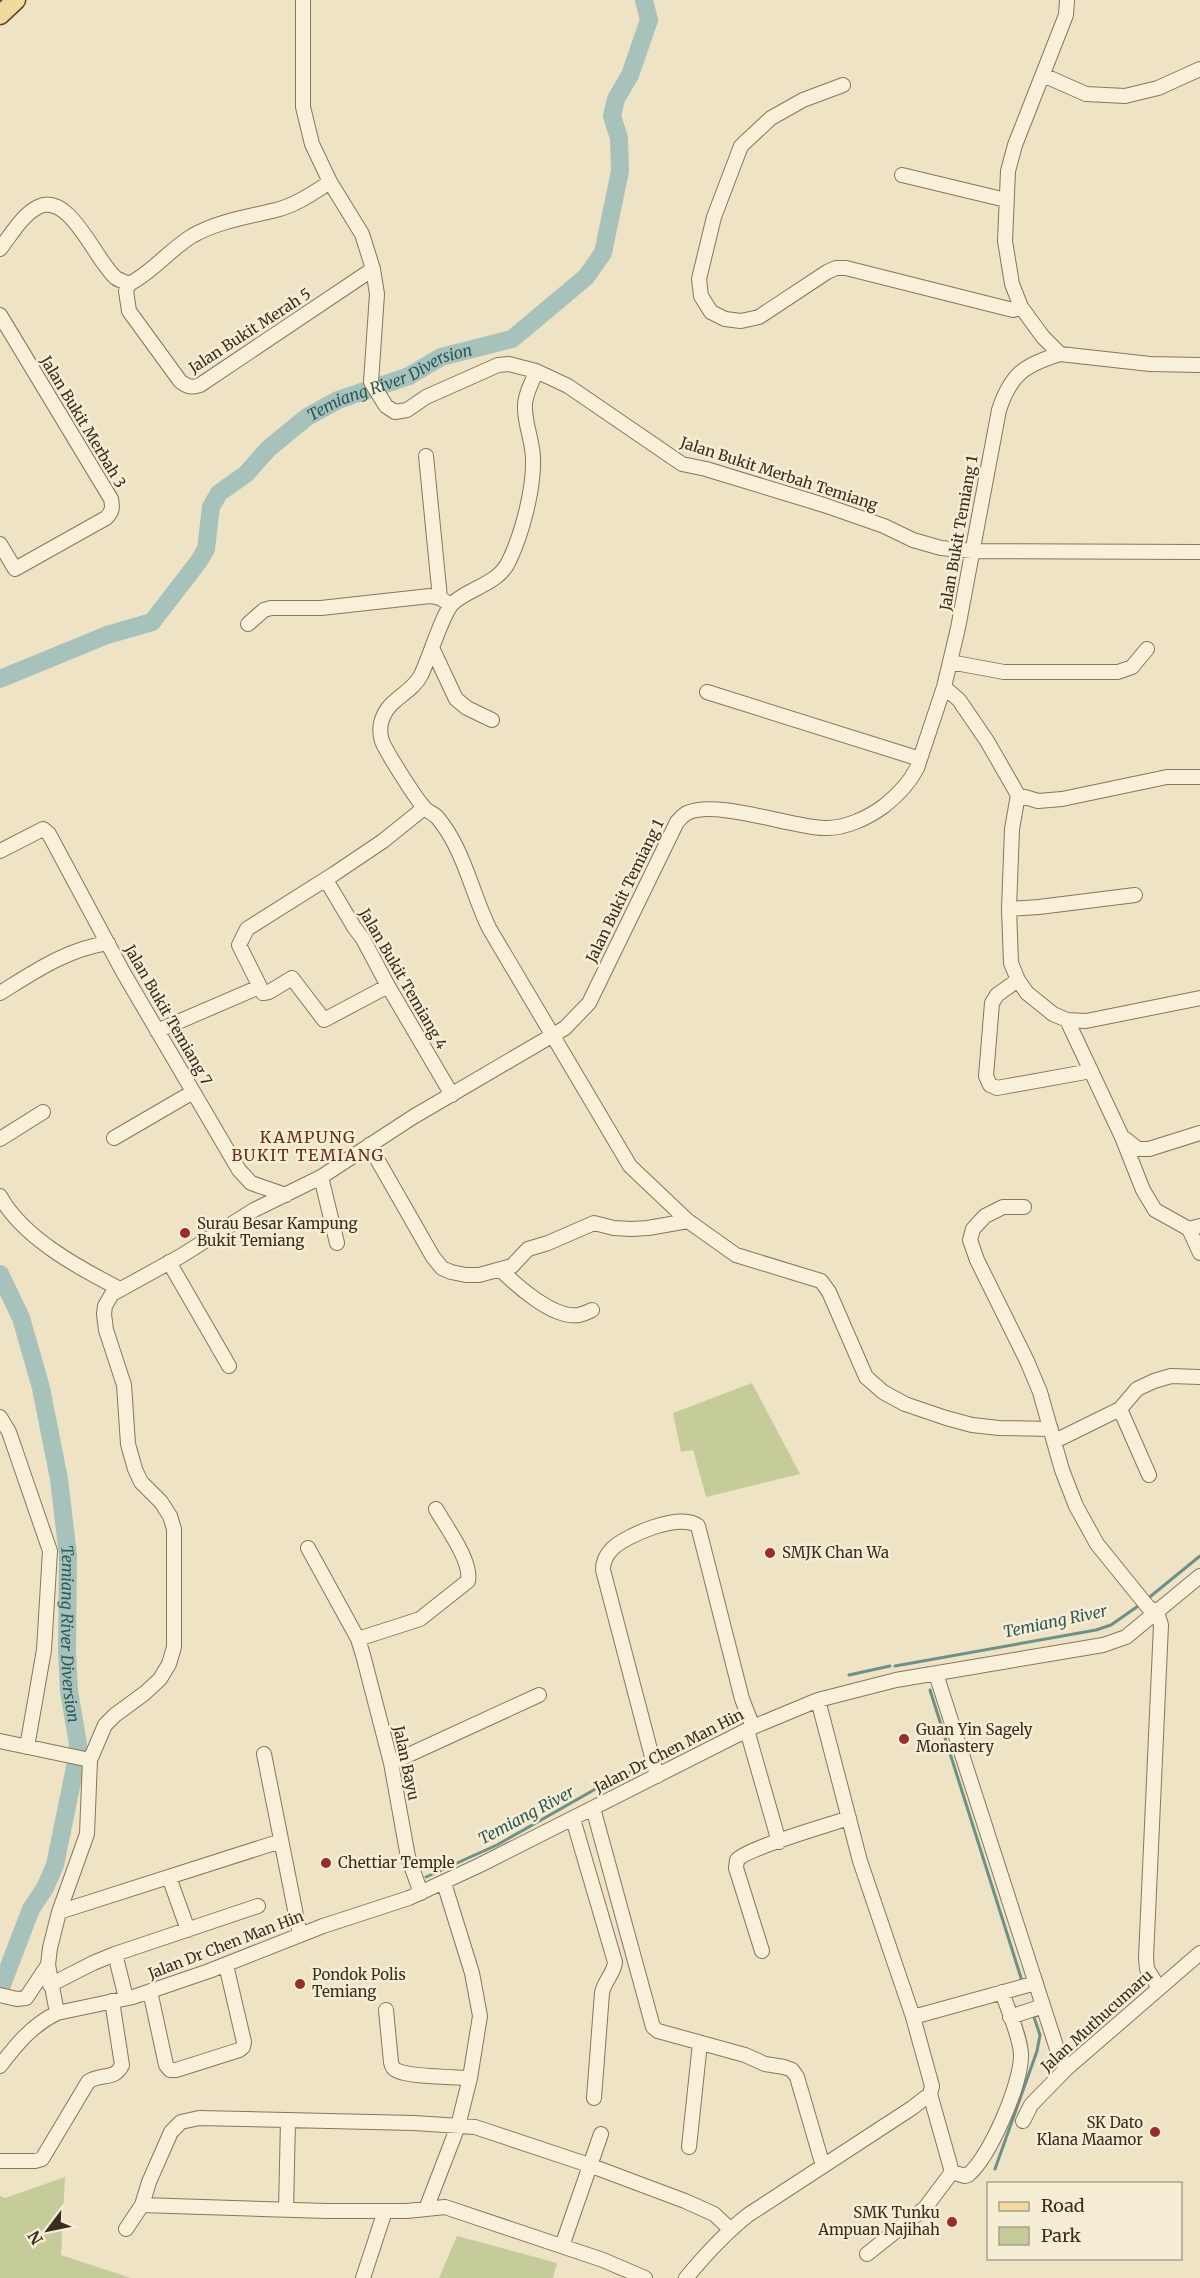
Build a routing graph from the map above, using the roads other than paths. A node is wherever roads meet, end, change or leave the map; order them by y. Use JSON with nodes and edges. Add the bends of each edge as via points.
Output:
{"nodes":[{"id":1,"x":16,"y":0,"type":"edge"},
{"id":2,"x":303,"y":0,"type":"edge"},
{"id":3,"x":1067,"y":0,"type":"edge"},
{"id":4,"x":0,"y":15,"type":"edge"},
{"id":5,"x":1200,"y":69,"type":"edge"},
{"id":6,"x":1043,"y":75,"type":"junction"},
{"id":7,"x":843,"y":85,"type":"dead end"},
{"id":8,"x":902,"y":175,"type":"dead end"},
{"id":9,"x":330,"y":182,"type":"junction"},
{"id":10,"x":1006,"y":200,"type":"junction"},
{"id":11,"x":0,"y":249,"type":"edge"},
{"id":12,"x":373,"y":269,"type":"junction"},
{"id":13,"x":129,"y":284,"type":"junction"},
{"id":14,"x":1022,"y":307,"type":"junction"},
{"id":15,"x":0,"y":315,"type":"edge"},
{"id":16,"x":1060,"y":354,"type":"junction"},
{"id":17,"x":1200,"y":365,"type":"edge"},
{"id":18,"x":536,"y":371,"type":"junction"},
{"id":19,"x":426,"y":456,"type":"dead end"},
{"id":20,"x":0,"y":544,"type":"edge"},
{"id":21,"x":972,"y":551,"type":"junction"},
{"id":22,"x":1198,"y":552,"type":"dead end"},
{"id":23,"x":446,"y":602,"type":"junction"},
{"id":24,"x":248,"y":624,"type":"dead end"},
{"id":25,"x":1148,"y":649,"type":"dead end"},
{"id":26,"x":433,"y":650,"type":"junction"},
{"id":27,"x":950,"y":662,"type":"junction"},
{"id":28,"x":944,"y":687,"type":"junction"},
{"id":29,"x":707,"y":692,"type":"dead end"},
{"id":30,"x":492,"y":720,"type":"dead end"},
{"id":31,"x":920,"y":759,"type":"junction"},
{"id":32,"x":1200,"y":777,"type":"edge"},
{"id":33,"x":1018,"y":795,"type":"junction"},
{"id":34,"x":424,"y":808,"type":"junction"},
{"id":35,"x":0,"y":851,"type":"edge"},
{"id":36,"x":326,"y":880,"type":"junction"},
{"id":37,"x":1135,"y":895,"type":"dead end"},
{"id":38,"x":1009,"y":909,"type":"junction"},
{"id":39,"x":108,"y":943,"type":"junction"},
{"id":40,"x":1017,"y":980,"type":"junction"},
{"id":41,"x":388,"y":986,"type":"junction"},
{"id":42,"x":258,"y":987,"type":"junction"},
{"id":43,"x":0,"y":993,"type":"edge"},
{"id":44,"x":1200,"y":998,"type":"edge"},
{"id":45,"x":1067,"y":1020,"type":"junction"},
{"id":46,"x":157,"y":1030,"type":"junction"},
{"id":47,"x":554,"y":1035,"type":"junction"},
{"id":48,"x":1091,"y":1071,"type":"junction"},
{"id":49,"x":193,"y":1092,"type":"junction"},
{"id":50,"x":452,"y":1095,"type":"junction"},
{"id":51,"x":43,"y":1112,"type":"dead end"},
{"id":52,"x":1200,"y":1133,"type":"edge"},
{"id":53,"x":1122,"y":1137,"type":"junction"},
{"id":54,"x":114,"y":1138,"type":"dead end"},
{"id":55,"x":0,"y":1139,"type":"edge"},
{"id":56,"x":369,"y":1146,"type":"junction"},
{"id":57,"x":321,"y":1177,"type":"junction"},
{"id":58,"x":251,"y":1183,"type":"junction"},
{"id":59,"x":286,"y":1195,"type":"junction"},
{"id":60,"x":0,"y":1196,"type":"edge"},
{"id":61,"x":261,"y":1207,"type":"junction"},
{"id":62,"x":1024,"y":1207,"type":"dead end"},
{"id":63,"x":688,"y":1221,"type":"junction"},
{"id":64,"x":1195,"y":1228,"type":"edge"},
{"id":65,"x":337,"y":1243,"type":"dead end"},
{"id":66,"x":1200,"y":1253,"type":"edge"},
{"id":67,"x":169,"y":1262,"type":"junction"},
{"id":68,"x":501,"y":1270,"type":"junction"},
{"id":69,"x":120,"y":1289,"type":"junction"},
{"id":70,"x":592,"y":1310,"type":"dead end"},
{"id":71,"x":230,"y":1366,"type":"dead end"},
{"id":72,"x":1200,"y":1377,"type":"edge"},
{"id":73,"x":1120,"y":1409,"type":"junction"},
{"id":74,"x":0,"y":1417,"type":"edge"},
{"id":75,"x":1053,"y":1435,"type":"junction"},
{"id":76,"x":1149,"y":1475,"type":"dead end"},
{"id":77,"x":436,"y":1509,"type":"dead end"},
{"id":78,"x":308,"y":1548,"type":"dead end"},
{"id":79,"x":1200,"y":1576,"type":"edge"},
{"id":80,"x":1152,"y":1610,"type":"junction"},
{"id":81,"x":358,"y":1639,"type":"junction"},
{"id":82,"x":936,"y":1674,"type":"junction"},
{"id":83,"x":539,"y":1695,"type":"dead end"},
{"id":84,"x":818,"y":1700,"type":"junction"},
{"id":85,"x":750,"y":1728,"type":"junction"},
{"id":86,"x":0,"y":1741,"type":"edge"},
{"id":87,"x":27,"y":1747,"type":"junction"},
{"id":88,"x":264,"y":1754,"type":"dead end"},
{"id":89,"x":90,"y":1760,"type":"junction"},
{"id":90,"x":391,"y":1763,"type":"junction"},
{"id":91,"x":657,"y":1776,"type":"junction"},
{"id":92,"x":593,"y":1808,"type":"junction"},
{"id":93,"x":849,"y":1818,"type":"junction"},
{"id":94,"x":573,"y":1819,"type":"junction"},
{"id":95,"x":281,"y":1841,"type":"junction"},
{"id":96,"x":779,"y":1842,"type":"junction"},
{"id":97,"x":169,"y":1877,"type":"junction"},
{"id":98,"x":444,"y":1883,"type":"junction"},
{"id":99,"x":421,"y":1893,"type":"junction"},
{"id":100,"x":258,"y":1906,"type":"dead end"},
{"id":101,"x":59,"y":1912,"type":"junction"},
{"id":102,"x":188,"y":1930,"type":"junction"},
{"id":103,"x":300,"y":1935,"type":"junction"},
{"id":104,"x":762,"y":1951,"type":"dead end"},
{"id":105,"x":1200,"y":1953,"type":"edge"},
{"id":106,"x":115,"y":1954,"type":"junction"},
{"id":107,"x":48,"y":1965,"type":"junction"},
{"id":108,"x":226,"y":1965,"type":"junction"},
{"id":109,"x":1036,"y":1983,"type":"junction"},
{"id":110,"x":50,"y":1985,"type":"junction"},
{"id":111,"x":1159,"y":1988,"type":"junction"},
{"id":112,"x":150,"y":1991,"type":"junction"},
{"id":113,"x":1002,"y":1992,"type":"junction"},
{"id":114,"x":3,"y":1996,"type":"edge"},
{"id":115,"x":126,"y":1998,"type":"junction"},
{"id":116,"x":112,"y":2001,"type":"junction"},
{"id":117,"x":1043,"y":2006,"type":"junction"},
{"id":118,"x":386,"y":2010,"type":"dead end"},
{"id":119,"x":57,"y":2013,"type":"junction"},
{"id":120,"x":913,"y":2017,"type":"junction"},
{"id":121,"x":1010,"y":2017,"type":"junction"},
{"id":122,"x":700,"y":2043,"type":"junction"},
{"id":123,"x":0,"y":2066,"type":"edge"},
{"id":124,"x":1066,"y":2068,"type":"junction"},
{"id":125,"x":470,"y":2078,"type":"junction"},
{"id":126,"x":930,"y":2094,"type":"junction"},
{"id":127,"x":594,"y":2098,"type":"dead end"},
{"id":128,"x":288,"y":2120,"type":"junction"},
{"id":129,"x":1023,"y":2121,"type":"dead end"},
{"id":130,"x":458,"y":2126,"type":"junction"},
{"id":131,"x":601,"y":2133,"type":"dead end"},
{"id":132,"x":689,"y":2147,"type":"dead end"},
{"id":133,"x":0,"y":2161,"type":"edge"},
{"id":134,"x":589,"y":2165,"type":"junction"},
{"id":135,"x":823,"y":2166,"type":"junction"},
{"id":136,"x":952,"y":2172,"type":"junction"},
{"id":137,"x":142,"y":2205,"type":"junction"},
{"id":138,"x":426,"y":2209,"type":"junction"},
{"id":139,"x":286,"y":2210,"type":"junction"},
{"id":140,"x":385,"y":2211,"type":"junction"},
{"id":141,"x":126,"y":2229,"type":"dead end"},
{"id":142,"x":730,"y":2229,"type":"junction"},
{"id":143,"x":562,"y":2246,"type":"junction"},
{"id":144,"x":867,"y":2254,"type":"dead end"},
{"id":145,"x":363,"y":2278,"type":"edge"},
{"id":146,"x":645,"y":2278,"type":"edge"},
{"id":147,"x":686,"y":2278,"type":"edge"}],
"edges":[{"from":1,"to":4,"type":"main road"},
{"from":2,"to":9,"type":"street","via":[[303,107],[312,144]]},
{"from":3,"to":6,"type":"street","via":[[1066,15]]},
{"from":5,"to":6,"type":"street","via":[[1158,88],[1125,96],[1086,94]]},
{"from":6,"to":10,"type":"street","via":[[1015,145]]},
{"from":7,"to":14,"type":"street","via":[[803,100],[771,118],[741,146],[714,217],[699,279],[711,312],[741,321],[759,317],[836,268],[1013,310]]},
{"from":8,"to":10,"type":"street"},
{"from":9,"to":12,"type":"street","via":[[362,234]]},
{"from":9,"to":13,"type":"street","via":[[278,210],[242,217],[192,236]]},
{"from":10,"to":14,"type":"street","via":[[1008,264]]},
{"from":11,"to":13,"type":"street","via":[[25,217],[39,206],[53,204],[66,211],[116,278]]},
{"from":12,"to":13,"type":"street","name":"Jalan Bukit Merah 5","via":[[193,387],[180,381],[129,311]]},
{"from":12,"to":18,"type":"street","name":"Jalan Bukit Merbah Temiang","via":[[377,294],[374,387],[386,406],[395,412],[407,410],[426,397],[498,365]]},
{"from":14,"to":16,"type":"street"},
{"from":15,"to":20,"type":"street","name":"Jalan Bukit Merbah 3","via":[[113,506],[106,518],[15,569]]},
{"from":16,"to":17,"type":"street"},
{"from":16,"to":21,"type":"street","name":"Jalan Bukit Temiang 1","via":[[1017,374],[1006,389],[996,422]]},
{"from":18,"to":21,"type":"street","name":"Jalan Bukit Merbah Temiang","via":[[568,386],[682,464],[824,505],[913,540]]},
{"from":18,"to":23,"type":"street","via":[[525,406],[533,460],[530,493],[516,544],[508,564],[494,578]]},
{"from":19,"to":23,"type":"street"},
{"from":21,"to":22,"type":"street","name":"Jalan Bukit Merbah Temiang"},
{"from":21,"to":27,"type":"street","name":"Jalan Bukit Temiang 1"},
{"from":23,"to":24,"type":"street","via":[[430,596],[321,608],[271,608]]},
{"from":23,"to":26,"type":"street"},
{"from":25,"to":27,"type":"street","via":[[1132,667],[1118,672],[1004,672]]},
{"from":26,"to":30,"type":"street","via":[[456,699]]},
{"from":26,"to":34,"type":"street","via":[[416,682],[389,705],[381,726],[382,742]]},
{"from":27,"to":28,"type":"street","name":"Jalan Bukit Temiang 1"},
{"from":28,"to":31,"type":"street","name":"Jalan Bukit Temiang 1"},
{"from":28,"to":33,"type":"street","via":[[959,700]]},
{"from":29,"to":31,"type":"street"},
{"from":31,"to":47,"type":"street","name":"Jalan Bukit Temiang 1","via":[[897,796],[853,823],[826,829],[726,810],[698,809],[686,813],[677,822],[589,1003]]},
{"from":32,"to":33,"type":"street","via":[[1167,777],[1062,799],[1038,801]]},
{"from":33,"to":38,"type":"street","via":[[1012,829]]},
{"from":34,"to":36,"type":"street"},
{"from":34,"to":47,"type":"street","via":[[436,817],[460,854],[489,928]]},
{"from":35,"to":39,"type":"street","name":"Jalan Bukit Temiang 7","via":[[42,829],[49,834]]},
{"from":36,"to":41,"type":"street","name":"Jalan Bukit Temiang 4"},
{"from":36,"to":42,"type":"street","via":[[242,936],[239,945]]},
{"from":37,"to":38,"type":"street"},
{"from":38,"to":40,"type":"street","via":[[1011,963]]},
{"from":39,"to":43,"type":"street","via":[[71,953]]},
{"from":39,"to":46,"type":"street","name":"Jalan Bukit Temiang 7"},
{"from":40,"to":45,"type":"street","via":[[1039,1004]]},
{"from":40,"to":48,"type":"street","via":[[992,1003],[986,1076],[990,1085],[997,1088]]},
{"from":41,"to":42,"type":"street","via":[[324,1020],[292,978],[266,994]]},
{"from":41,"to":50,"type":"street","name":"Jalan Bukit Temiang 4"},
{"from":42,"to":46,"type":"street"},
{"from":44,"to":45,"type":"street","via":[[1086,1021]]},
{"from":45,"to":48,"type":"street"},
{"from":46,"to":49,"type":"street","name":"Jalan Bukit Temiang 7"},
{"from":47,"to":50,"type":"street","name":"Jalan Bukit Temiang 1"},
{"from":47,"to":63,"type":"street","via":[[630,1166]]},
{"from":48,"to":53,"type":"street"},
{"from":49,"to":54,"type":"street"},
{"from":49,"to":58,"type":"street","name":"Jalan Bukit Temiang 7","via":[[239,1170]]},
{"from":50,"to":56,"type":"street","name":"Jalan Bukit Temiang 1"},
{"from":51,"to":55,"type":"street"},
{"from":52,"to":53,"type":"street","via":[[1149,1149],[1138,1149]]},
{"from":53,"to":64,"type":"street","via":[[1155,1210]]},
{"from":56,"to":57,"type":"street","name":"Jalan Bukit Temiang 1"},
{"from":56,"to":68,"type":"street","via":[[442,1268],[466,1275]]},
{"from":57,"to":59,"type":"street","name":"Jalan Bukit Temiang 1"},
{"from":57,"to":65,"type":"street"},
{"from":58,"to":59,"type":"street"},
{"from":58,"to":61,"type":"street","name":"Jalan Bukit Temiang 7"},
{"from":59,"to":61,"type":"street","name":"Jalan Bukit Temiang 1"},
{"from":60,"to":69,"type":"street","via":[[37,1238],[67,1261]]},
{"from":61,"to":67,"type":"street","name":"Jalan Bukit Temiang 1"},
{"from":62,"to":75,"type":"street","via":[[1003,1207],[986,1216],[973,1229],[970,1240],[1027,1361]]},
{"from":63,"to":68,"type":"street","via":[[631,1229],[594,1223],[528,1249],[512,1266]]},
{"from":63,"to":75,"type":"street","via":[[736,1255],[821,1281],[866,1377],[883,1392],[905,1404],[972,1425]]},
{"from":64,"to":66,"type":"street"},
{"from":67,"to":69,"type":"street","name":"Jalan Bukit Temiang 1"},
{"from":67,"to":71,"type":"street"},
{"from":68,"to":70,"type":"street","via":[[517,1286],[562,1314],[578,1315]]},
{"from":69,"to":89,"type":"street","via":[[105,1305],[106,1330],[124,1385],[128,1444],[135,1469],[141,1482],[161,1502],[174,1529],[174,1647],[160,1679],[105,1725]]},
{"from":72,"to":73,"type":"street","via":[[1171,1376],[1154,1381],[1137,1389]]},
{"from":73,"to":75,"type":"street"},
{"from":73,"to":76,"type":"street"},
{"from":74,"to":87,"type":"street","via":[[9,1432],[50,1551],[44,1650]]},
{"from":75,"to":80,"type":"street","via":[[1076,1506],[1097,1544]]},
{"from":77,"to":81,"type":"street","via":[[465,1560],[468,1581],[420,1619]]},
{"from":78,"to":81,"type":"street","name":"Jalan Bayu"},
{"from":79,"to":80,"type":"street","name":"Jalan Dr Chen Man Hin"},
{"from":80,"to":82,"type":"street","name":"Jalan Dr Chen Man Hin","via":[[1126,1637],[1103,1645]]},
{"from":80,"to":111,"type":"street","via":[[1161,1625],[1146,1958]]},
{"from":81,"to":90,"type":"street","name":"Jalan Bayu"},
{"from":82,"to":84,"type":"street","name":"Jalan Dr Chen Man Hin"},
{"from":82,"to":109,"type":"street"},
{"from":83,"to":90,"type":"street"},
{"from":84,"to":85,"type":"street","name":"Jalan Dr Chen Man Hin"},
{"from":84,"to":93,"type":"street"},
{"from":85,"to":91,"type":"street","name":"Jalan Dr Chen Man Hin"},
{"from":85,"to":91,"type":"street","via":[[698,1526],[687,1521],[646,1528],[613,1548],[603,1570]]},
{"from":85,"to":96,"type":"street"},
{"from":86,"to":87,"type":"street"},
{"from":87,"to":89,"type":"street"},
{"from":88,"to":95,"type":"street"},
{"from":89,"to":101,"type":"street","via":[[87,1834]]},
{"from":90,"to":99,"type":"street","name":"Jalan Bayu","via":[[408,1857]]},
{"from":91,"to":92,"type":"street","name":"Jalan Dr Chen Man Hin"},
{"from":92,"to":94,"type":"street","name":"Jalan Dr Chen Man Hin"},
{"from":92,"to":122,"type":"street","via":[[654,2027]]},
{"from":93,"to":96,"type":"street"},
{"from":93,"to":120,"type":"street"},
{"from":94,"to":98,"type":"street","name":"Jalan Dr Chen Man Hin"},
{"from":94,"to":127,"type":"street","via":[[615,1962],[614,1971],[603,1985]]},
{"from":95,"to":97,"type":"street"},
{"from":95,"to":103,"type":"street"},
{"from":96,"to":104,"type":"street","via":[[744,1854],[736,1864]]},
{"from":97,"to":101,"type":"street"},
{"from":97,"to":102,"type":"street"},
{"from":98,"to":99,"type":"street","name":"Jalan Dr Chen Man Hin"},
{"from":98,"to":125,"type":"street","via":[[472,1973],[480,2016]]},
{"from":99,"to":103,"type":"street","name":"Jalan Dr Chen Man Hin"},
{"from":100,"to":102,"type":"street"},
{"from":101,"to":107,"type":"street"},
{"from":102,"to":106,"type":"street"},
{"from":103,"to":108,"type":"street","name":"Jalan Dr Chen Man Hin"},
{"from":105,"to":111,"type":"street","name":"Jalan Muthucumaru"},
{"from":106,"to":110,"type":"street"},
{"from":106,"to":115,"type":"street"},
{"from":107,"to":110,"type":"street"},
{"from":107,"to":114,"type":"street","via":[[26,1998]]},
{"from":108,"to":112,"type":"street","name":"Jalan Dr Chen Man Hin"},
{"from":108,"to":112,"type":"street","via":[[244,2042],[239,2050],[170,2070]]},
{"from":109,"to":113,"type":"street"},
{"from":109,"to":117,"type":"street"},
{"from":110,"to":119,"type":"street"},
{"from":111,"to":124,"type":"street","name":"Jalan Muthucumaru"},
{"from":112,"to":115,"type":"street","name":"Jalan Dr Chen Man Hin"},
{"from":113,"to":120,"type":"street"},
{"from":113,"to":121,"type":"street"},
{"from":115,"to":116,"type":"street","name":"Jalan Dr Chen Man Hin"},
{"from":116,"to":119,"type":"street","name":"Jalan Dr Chen Man Hin"},
{"from":116,"to":133,"type":"street","via":[[122,2065],[119,2071],[88,2082],[42,2159]]},
{"from":117,"to":121,"type":"street"},
{"from":117,"to":124,"type":"street"},
{"from":118,"to":125,"type":"street","via":[[394,2069]]},
{"from":119,"to":123,"type":"street","name":"Jalan Dr Chen Man Hin","via":[[17,2043]]},
{"from":120,"to":126,"type":"street","via":[[932,2086]]},
{"from":121,"to":136,"type":"street","via":[[1021,2051],[1021,2067],[996,2138],[968,2175]]},
{"from":122,"to":132,"type":"street"},
{"from":122,"to":135,"type":"street","via":[[792,2070]]},
{"from":124,"to":129,"type":"street","name":"Jalan Muthucumaru","via":[[1031,2105]]},
{"from":125,"to":130,"type":"street"},
{"from":126,"to":135,"type":"street"},
{"from":126,"to":136,"type":"street"},
{"from":128,"to":130,"type":"street"},
{"from":128,"to":137,"type":"street","via":[[199,2118],[181,2122],[171,2132]]},
{"from":128,"to":139,"type":"street"},
{"from":130,"to":134,"type":"street","via":[[475,2127]]},
{"from":130,"to":138,"type":"street"},
{"from":131,"to":134,"type":"street"},
{"from":134,"to":142,"type":"street","via":[[714,2214]]},
{"from":134,"to":143,"type":"street"},
{"from":135,"to":142,"type":"street"},
{"from":136,"to":144,"type":"street","via":[[926,2208]]},
{"from":137,"to":139,"type":"street"},
{"from":137,"to":141,"type":"street"},
{"from":138,"to":140,"type":"street"},
{"from":138,"to":143,"type":"street","via":[[445,2207]]},
{"from":139,"to":140,"type":"street"},
{"from":140,"to":145,"type":"street"},
{"from":142,"to":147,"type":"street"},
{"from":143,"to":146,"type":"street"}]}
